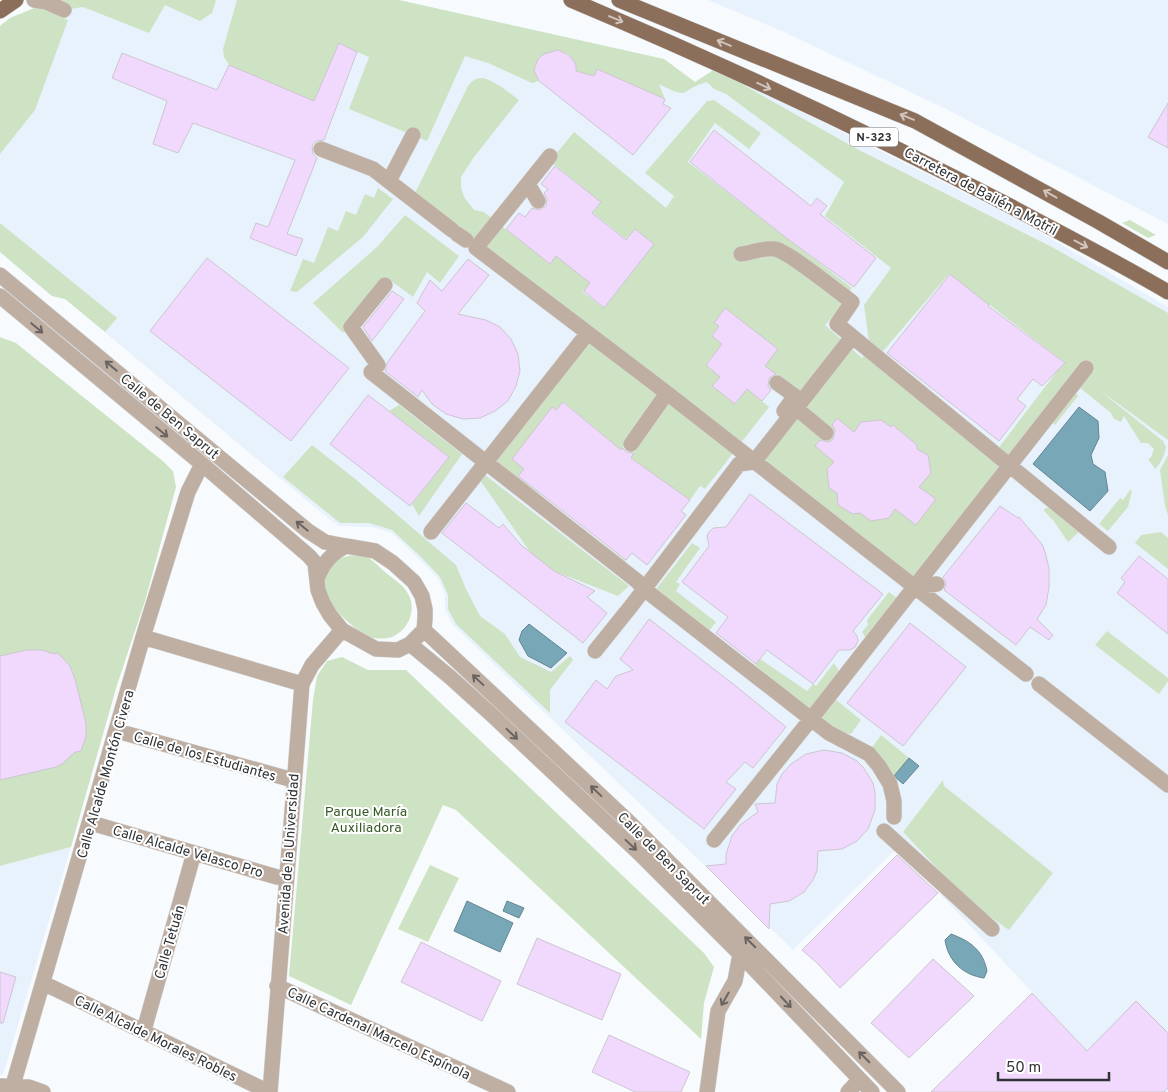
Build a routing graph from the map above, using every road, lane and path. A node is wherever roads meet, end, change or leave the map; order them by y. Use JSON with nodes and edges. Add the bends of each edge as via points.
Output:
{"nodes":[{"id":1,"x":16,"y":0,"type":"edge"},
{"id":2,"x":34,"y":0,"type":"edge"},
{"id":3,"x":53,"y":0,"type":"edge"},
{"id":4,"x":571,"y":0,"type":"edge"},
{"id":5,"x":619,"y":0,"type":"edge"},
{"id":6,"x":0,"y":11,"type":"edge"},
{"id":7,"x":413,"y":135,"type":"dead end"},
{"id":8,"x":321,"y":149,"type":"dead end"},
{"id":9,"x":550,"y":156,"type":"dead end"},
{"id":10,"x":389,"y":181,"type":"junction"},
{"id":11,"x":528,"y":184,"type":"junction"},
{"id":12,"x":538,"y":201,"type":"dead end"},
{"id":13,"x":458,"y":235,"type":"dead end"},
{"id":14,"x":740,"y":254,"type":"dead end"},
{"id":15,"x":1168,"y":262,"type":"edge"},
{"id":16,"x":0,"y":275,"type":"edge"},
{"id":17,"x":385,"y":285,"type":"dead end"},
{"id":18,"x":1168,"y":292,"type":"edge"},
{"id":19,"x":2,"y":302,"type":"edge"},
{"id":20,"x":587,"y":334,"type":"junction"},
{"id":21,"x":852,"y":337,"type":"junction"},
{"id":22,"x":1086,"y":368,"type":"dead end"},
{"id":23,"x":777,"y":383,"type":"dead end"},
{"id":24,"x":667,"y":393,"type":"junction"},
{"id":25,"x":797,"y":409,"type":"junction"},
{"id":26,"x":826,"y":433,"type":"dead end"},
{"id":27,"x":631,"y":444,"type":"dead end"},
{"id":28,"x":752,"y":459,"type":"junction"},
{"id":29,"x":486,"y":463,"type":"junction"},
{"id":30,"x":202,"y":464,"type":"junction"},
{"id":31,"x":1010,"y":466,"type":"junction"},
{"id":32,"x":431,"y":532,"type":"dead end"},
{"id":33,"x":346,"y":546,"type":"junction"},
{"id":34,"x":1109,"y":547,"type":"dead end"},
{"id":35,"x":317,"y":579,"type":"junction"},
{"id":36,"x":937,"y":584,"type":"dead end"},
{"id":37,"x":915,"y":587,"type":"junction"},
{"id":38,"x":644,"y":589,"type":"junction"},
{"id":39,"x":342,"y":630,"type":"junction"},
{"id":40,"x":424,"y":630,"type":"junction"},
{"id":41,"x":143,"y":637,"type":"junction"},
{"id":42,"x":410,"y":644,"type":"junction"},
{"id":43,"x":595,"y":651,"type":"dead end"},
{"id":44,"x":1026,"y":674,"type":"dead end"},
{"id":45,"x":302,"y":684,"type":"junction"},
{"id":46,"x":1039,"y":684,"type":"dead end"},
{"id":47,"x":812,"y":719,"type":"junction"},
{"id":48,"x":117,"y":731,"type":"junction"},
{"id":49,"x":293,"y":780,"type":"junction"},
{"id":50,"x":1168,"y":785,"type":"edge"},
{"id":51,"x":894,"y":818,"type":"dead end"},
{"id":52,"x":91,"y":823,"type":"junction"},
{"id":53,"x":884,"y":831,"type":"dead end"},
{"id":54,"x":714,"y":840,"type":"dead end"},
{"id":55,"x":194,"y":853,"type":"junction"},
{"id":56,"x":286,"y":878,"type":"junction"},
{"id":57,"x":992,"y":929,"type":"dead end"},
{"id":58,"x":740,"y":954,"type":"junction"},
{"id":59,"x":43,"y":983,"type":"junction"},
{"id":60,"x":277,"y":986,"type":"junction"},
{"id":61,"x":144,"y":1030,"type":"junction"},
{"id":62,"x":859,"y":1080,"type":"junction"},
{"id":63,"x":7,"y":1085,"type":"edge"},
{"id":64,"x":43,"y":1092,"type":"edge"},
{"id":65,"x":270,"y":1092,"type":"edge"},
{"id":66,"x":508,"y":1092,"type":"edge"},
{"id":67,"x":707,"y":1092,"type":"edge"},
{"id":68,"x":848,"y":1092,"type":"edge"},
{"id":69,"x":872,"y":1092,"type":"edge"},
{"id":70,"x":898,"y":1092,"type":"edge"}],
"edges":[{"from":1,"to":6,"type":"main road"},
{"from":2,"to":3,"type":"street","via":[[64,10]]},
{"from":4,"to":18,"type":"main road","name":"Carretera de Bailén a Motril","number":"N-323","one_way":true,"via":[[912,155]]},
{"from":15,"to":5,"type":"main road","number":"N-323","one_way":true,"via":[[915,121]]},
{"from":7,"to":10,"type":"street"},
{"from":8,"to":10,"type":"street","via":[[373,169]]},
{"from":9,"to":11,"type":"street"},
{"from":10,"to":13,"type":"street"},
{"from":11,"to":12,"type":"street"},
{"from":11,"to":20,"type":"street","via":[[476,248]]},
{"from":14,"to":21,"type":"street","via":[[785,246],[852,302],[837,324]]},
{"from":33,"to":16,"type":"street","name":"Calle de Ben Saprut","one_way":true,"via":[[325,542],[308,531]]},
{"from":17,"to":29,"type":"street","via":[[351,327],[378,365],[372,372]]},
{"from":19,"to":30,"type":"street","name":"Calle de Ben Saprut","one_way":true},
{"from":20,"to":24,"type":"street"},
{"from":20,"to":29,"type":"street"},
{"from":21,"to":25,"type":"street"},
{"from":21,"to":31,"type":"street"},
{"from":22,"to":31,"type":"street"},
{"from":23,"to":28,"type":"street","via":[[795,396]]},
{"from":24,"to":27,"type":"street"},
{"from":24,"to":28,"type":"street"},
{"from":25,"to":26,"type":"street"},
{"from":25,"to":28,"type":"street"},
{"from":28,"to":37,"type":"street"},
{"from":28,"to":38,"type":"street","via":[[739,464]]},
{"from":29,"to":32,"type":"street"},
{"from":29,"to":38,"type":"street"},
{"from":30,"to":35,"type":"street","name":"Calle de Ben Saprut","via":[[309,556],[315,564]]},
{"from":30,"to":41,"type":"street","name":"Calle Alcalde Montón Civera","via":[[188,492]]},
{"from":31,"to":34,"type":"street"},
{"from":31,"to":37,"type":"street"},
{"from":33,"to":35,"type":"street","via":[[329,558]]},
{"from":33,"to":40,"type":"street","via":[[375,551],[414,582],[425,609]]},
{"from":35,"to":39,"type":"street","via":[[323,603]]},
{"from":36,"to":37,"type":"street"},
{"from":37,"to":44,"type":"street"},
{"from":37,"to":47,"type":"street"},
{"from":38,"to":43,"type":"street"},
{"from":38,"to":47,"type":"street"},
{"from":39,"to":42,"type":"street","via":[[376,649],[398,650]]},
{"from":39,"to":45,"type":"street","name":"Avenida de la Universidad","via":[[312,665]]},
{"from":40,"to":42,"type":"street"},
{"from":70,"to":40,"type":"street","name":"Calle de Ben Saprut","one_way":true,"via":[[630,823]]},
{"from":41,"to":45,"type":"street"},
{"from":41,"to":48,"type":"street","name":"Calle Alcalde Montón Civera"},
{"from":42,"to":58,"type":"street","name":"Calle de Ben Saprut","one_way":true,"via":[[640,854]]},
{"from":45,"to":49,"type":"street","name":"Avenida de la Universidad"},
{"from":46,"to":50,"type":"street"},
{"from":47,"to":51,"type":"street","via":[[829,733],[869,754],[879,766],[890,784]]},
{"from":47,"to":54,"type":"street"},
{"from":48,"to":49,"type":"street","name":"Calle de los Estudiantes"},
{"from":48,"to":52,"type":"street","name":"Calle Alcalde Montón Civera"},
{"from":49,"to":56,"type":"street","name":"Avenida de la Universidad"},
{"from":52,"to":55,"type":"street","name":"Calle Alcalde Velasco Pro"},
{"from":52,"to":59,"type":"street","name":"Calle Alcalde Montón Civera"},
{"from":53,"to":57,"type":"street"},
{"from":55,"to":56,"type":"street","name":"Calle Alcalde Velasco Pro"},
{"from":55,"to":61,"type":"street","name":"Calle Tetuán"},
{"from":56,"to":60,"type":"street","name":"Avenida de la Universidad"},
{"from":58,"to":62,"type":"street","name":"Calle de Ben Saprut","one_way":true},
{"from":58,"to":67,"type":"street","one_way":true,"via":[[735,981],[718,1011]]},
{"from":59,"to":61,"type":"street","name":"Calle Alcalde Morales Robles"},
{"from":59,"to":63,"type":"street","name":"Calle Alcalde Montón Civera"},
{"from":60,"to":65,"type":"street","name":"Avenida de la Universidad"},
{"from":60,"to":66,"type":"street","name":"Calle Cardenal Marcelo Espínola"},
{"from":61,"to":65,"type":"street","name":"Calle Alcalde Morales Robles"},
{"from":62,"to":68,"type":"street"},
{"from":62,"to":69,"type":"street","name":"Calle de Ben Saprut"},
{"from":63,"to":64,"type":"street"}]}
